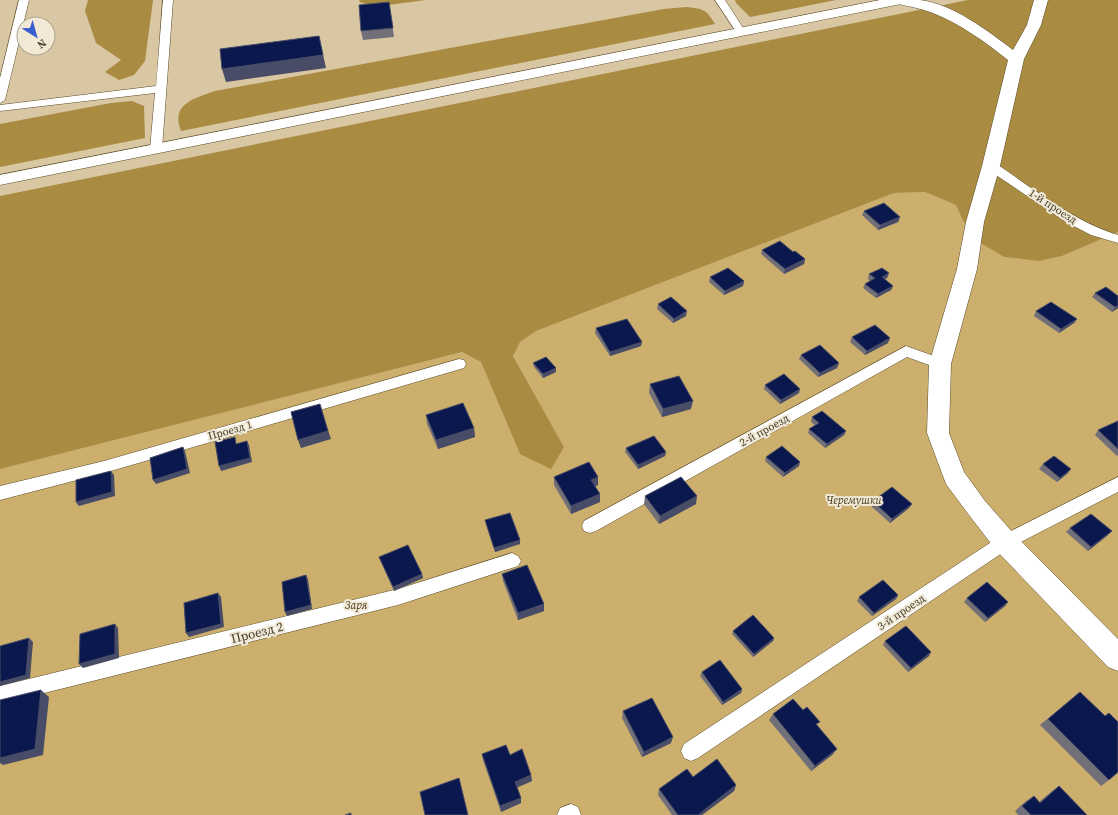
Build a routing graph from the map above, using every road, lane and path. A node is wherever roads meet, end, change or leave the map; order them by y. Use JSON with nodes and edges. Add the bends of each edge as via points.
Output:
{"nodes":[{"id":1,"x":24,"y":0,"type":"edge"},
{"id":2,"x":168,"y":0,"type":"edge"},
{"id":3,"x":720,"y":0,"type":"edge"},
{"id":4,"x":900,"y":0,"type":"edge"},
{"id":5,"x":1041,"y":0,"type":"edge"},
{"id":6,"x":740,"y":31,"type":"junction"},
{"id":7,"x":1016,"y":59,"type":"junction"},
{"id":8,"x":161,"y":88,"type":"junction"},
{"id":9,"x":0,"y":100,"type":"edge"},
{"id":10,"x":0,"y":108,"type":"edge"},
{"id":11,"x":156,"y":149,"type":"junction"},
{"id":12,"x":991,"y":166,"type":"junction"},
{"id":13,"x":0,"y":180,"type":"edge"},
{"id":14,"x":1118,"y":238,"type":"edge"},
{"id":15,"x":459,"y":364,"type":"dead end"},
{"id":16,"x":940,"y":364,"type":"junction"},
{"id":17,"x":1118,"y":484,"type":"edge"},
{"id":18,"x":0,"y":493,"type":"edge"},
{"id":19,"x":590,"y":526,"type":"dead end"},
{"id":20,"x":1005,"y":542,"type":"junction"},
{"id":21,"x":512,"y":561,"type":"dead end"},
{"id":22,"x":1118,"y":658,"type":"edge"},
{"id":23,"x":0,"y":695,"type":"edge"},
{"id":24,"x":691,"y":751,"type":"dead end"}],
"edges":[{"from":1,"to":9,"type":"lane"},
{"from":2,"to":8,"type":"lane"},
{"from":3,"to":6,"type":"lane"},
{"from":4,"to":6,"type":"street"},
{"from":4,"to":7,"type":"street","via":[[925,5],[945,13],[982,33]]},
{"from":5,"to":7,"type":"street","via":[[1034,24]]},
{"from":6,"to":11,"type":"street"},
{"from":7,"to":12,"type":"street"},
{"from":8,"to":10,"type":"lane"},
{"from":8,"to":11,"type":"lane"},
{"from":11,"to":13,"type":"street"},
{"from":12,"to":14,"type":"lane","name":"1-й проезд","via":[[1070,219],[1095,232]]},
{"from":12,"to":16,"type":"street","via":[[975,222],[967,269]]},
{"from":15,"to":18,"type":"lane","name":"Проезд 1","via":[[104,467]]},
{"from":16,"to":19,"type":"lane","name":"2-й проезд","via":[[906,351]]},
{"from":16,"to":20,"type":"street","via":[[938,433],[954,477]]},
{"from":17,"to":20,"type":"lane","name":"3-й проезд"},
{"from":20,"to":22,"type":"street"},
{"from":20,"to":24,"type":"lane","name":"3-й проезд"},
{"from":21,"to":23,"type":"lane","name":"Проезд 2","via":[[398,597]]}]}
